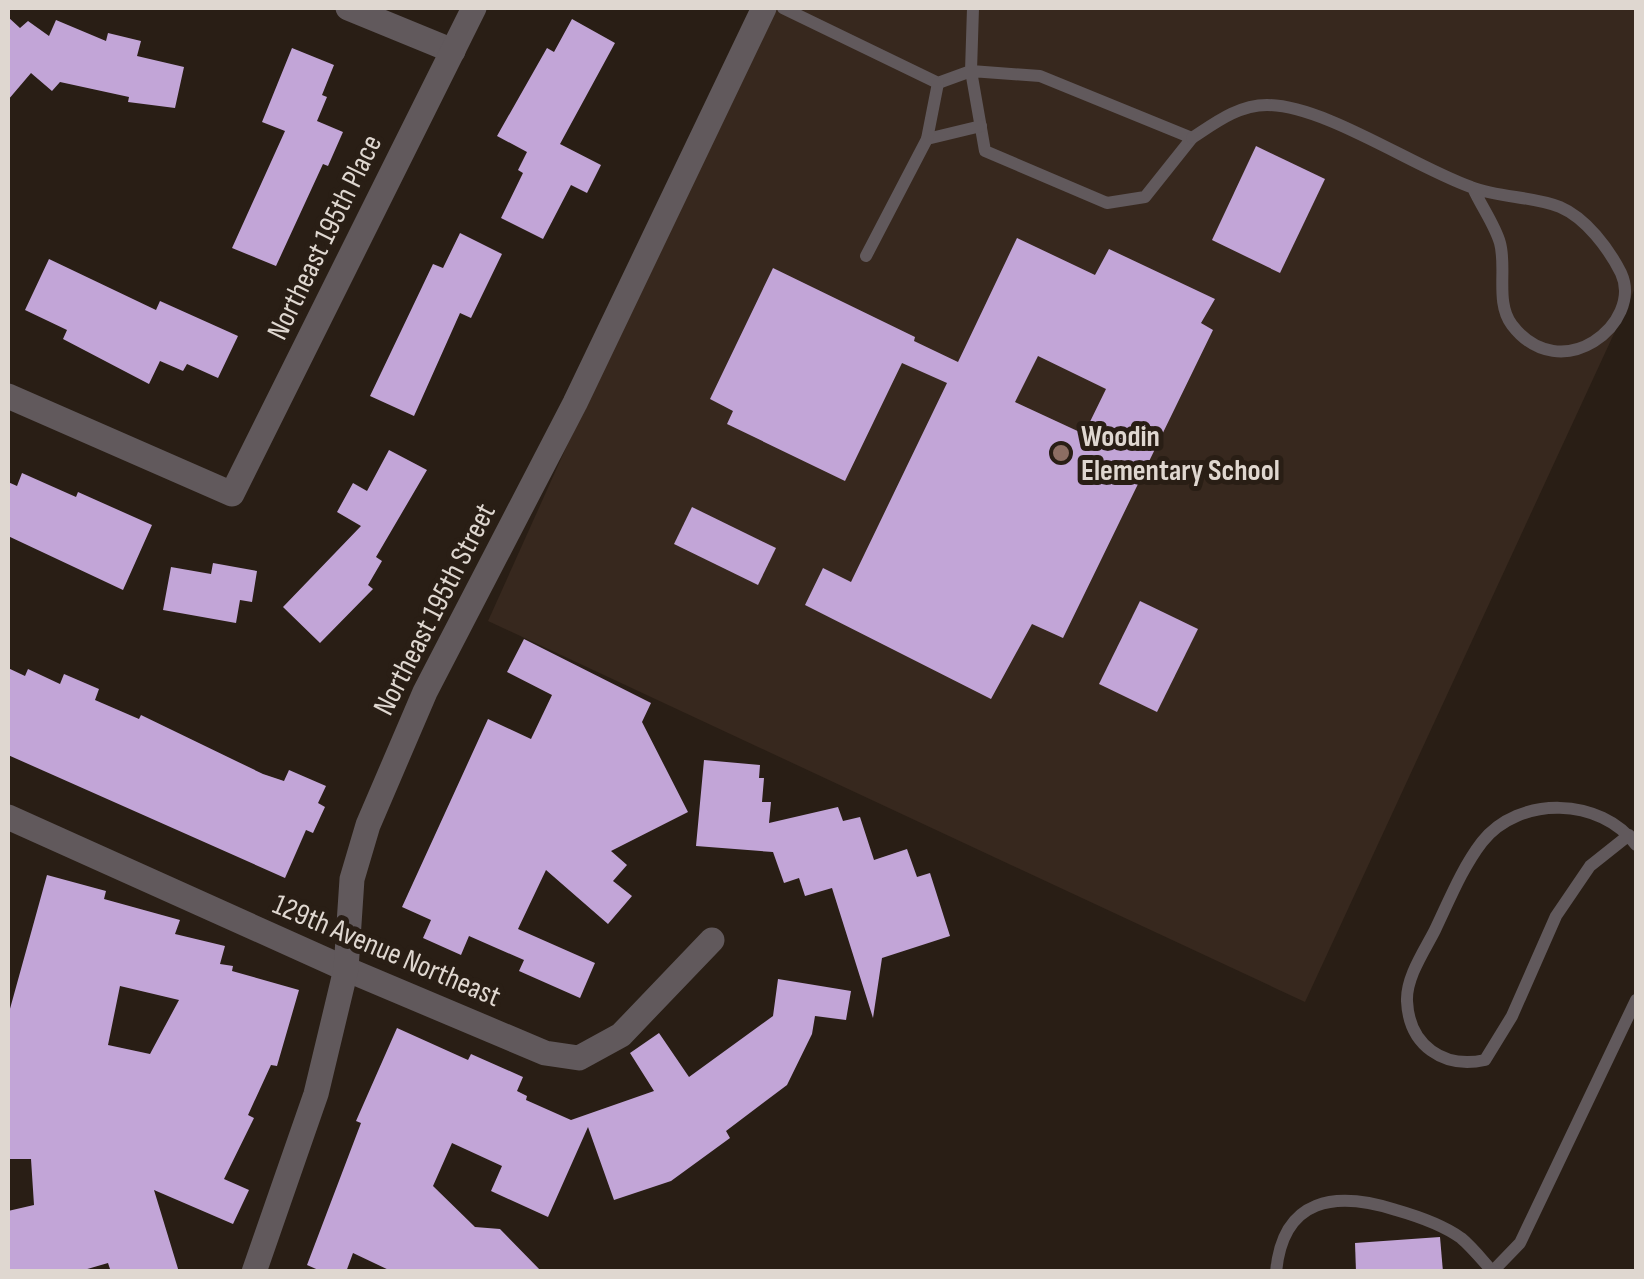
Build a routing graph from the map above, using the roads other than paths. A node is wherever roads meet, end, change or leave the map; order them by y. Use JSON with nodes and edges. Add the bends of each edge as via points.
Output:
{"nodes":[{"id":1,"x":348,"y":8,"type":"edge"},
{"id":2,"x":474,"y":8,"type":"edge"},
{"id":3,"x":764,"y":8,"type":"edge"},
{"id":4,"x":782,"y":8,"type":"edge"},
{"id":5,"x":973,"y":8,"type":"edge"},
{"id":6,"x":453,"y":50,"type":"junction"},
{"id":7,"x":971,"y":71,"type":"junction"},
{"id":8,"x":938,"y":83,"type":"junction"},
{"id":9,"x":981,"y":126,"type":"junction"},
{"id":10,"x":1192,"y":138,"type":"junction"},
{"id":11,"x":928,"y":139,"type":"junction"},
{"id":12,"x":1473,"y":188,"type":"junction"},
{"id":13,"x":866,"y":256,"type":"dead end"},
{"id":14,"x":8,"y":396,"type":"edge"},
{"id":15,"x":8,"y":817,"type":"edge"},
{"id":16,"x":1633,"y":840,"type":"edge"},
{"id":17,"x":712,"y":940,"type":"dead end"},
{"id":18,"x":346,"y":970,"type":"junction"},
{"id":19,"x":1636,"y":1000,"type":"edge"},
{"id":20,"x":254,"y":1272,"type":"edge"},
{"id":21,"x":1276,"y":1272,"type":"edge"}],
"edges":[{"from":1,"to":6,"type":"street"},
{"from":2,"to":6,"type":"street","name":"Northeast 195th Place"},
{"from":3,"to":18,"type":"street","name":"Northeast 195th Street","via":[[575,404],[425,692],[368,824],[352,879]]},
{"from":4,"to":8,"type":"lane"},
{"from":5,"to":7,"type":"lane"},
{"from":6,"to":14,"type":"street","name":"Northeast 195th Place","via":[[232,494]]},
{"from":7,"to":8,"type":"lane"},
{"from":7,"to":9,"type":"lane"},
{"from":7,"to":10,"type":"lane","via":[[1040,76]]},
{"from":8,"to":11,"type":"lane"},
{"from":9,"to":10,"type":"lane","via":[[985,151],[1108,203],[1145,197]]},
{"from":9,"to":11,"type":"lane"},
{"from":10,"to":12,"type":"lane","via":[[1228,114],[1263,104],[1296,107]]},
{"from":11,"to":13,"type":"lane"},
{"from":12,"to":12,"type":"lane","via":[[1562,207],[1600,239],[1624,278],[1622,313],[1602,336],[1578,350],[1554,353],[1530,344],[1509,322],[1500,244]]},
{"from":15,"to":18,"type":"street","name":"129th Avenue Northeast"},
{"from":16,"to":16,"type":"lane","via":[[1581,808],[1515,815],[1484,840],[1414,971],[1406,999],[1415,1032],[1433,1055],[1465,1064],[1485,1060],[1556,916],[1590,866]]},
{"from":17,"to":18,"type":"street","name":"129th Avenue Northeast","via":[[621,1035],[579,1058],[545,1054]]},
{"from":18,"to":20,"type":"street","name":"Northeast 195th Street","via":[[316,1094]]},
{"from":19,"to":21,"type":"lane","via":[[1520,1243],[1494,1272],[1459,1237],[1417,1216],[1368,1201],[1336,1200],[1296,1218]]}]}
